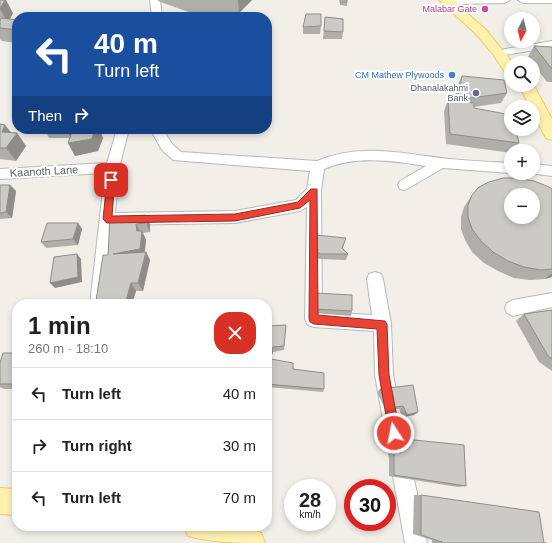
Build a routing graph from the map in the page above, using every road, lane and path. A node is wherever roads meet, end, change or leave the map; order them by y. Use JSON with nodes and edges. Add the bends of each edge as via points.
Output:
{"nodes":[{"id":1,"x":155,"y":0,"type":"edge"},
{"id":2,"x":450,"y":0,"type":"edge"},
{"id":3,"x":505,"y":0,"type":"edge"},
{"id":4,"x":523,"y":0,"type":"edge"},
{"id":5,"x":552,"y":0,"type":"edge"},
{"id":6,"x":156,"y":12,"type":"edge"},
{"id":7,"x":552,"y":44,"type":"edge"},
{"id":8,"x":505,"y":52,"type":"junction"},
{"id":9,"x":508,"y":56,"type":"edge"},
{"id":10,"x":504,"y":59,"type":"edge"},
{"id":11,"x":540,"y":114,"type":"edge"},
{"id":12,"x":540,"y":115,"type":"edge"},
{"id":13,"x":122,"y":134,"type":"edge"},
{"id":14,"x":159,"y":134,"type":"dead end"},
{"id":15,"x":552,"y":134,"type":"edge"},
{"id":16,"x":552,"y":149,"type":"edge"},
{"id":17,"x":441,"y":162,"type":"junction"},
{"id":18,"x":318,"y":166,"type":"junction"},
{"id":19,"x":504,"y":167,"type":"edge"},
{"id":20,"x":112,"y":168,"type":"junction"},
{"id":21,"x":540,"y":170,"type":"edge"},
{"id":22,"x":552,"y":171,"type":"edge"},
{"id":23,"x":0,"y":174,"type":"edge"},
{"id":24,"x":405,"y":186,"type":"dead end"},
{"id":25,"x":314,"y":191,"type":"junction"},
{"id":26,"x":107,"y":219,"type":"junction"},
{"id":27,"x":375,"y":279,"type":"dead end"},
{"id":28,"x":99,"y":299,"type":"edge"},
{"id":29,"x":552,"y":300,"type":"edge"},
{"id":30,"x":513,"y":308,"type":"dead end"},
{"id":31,"x":382,"y":324,"type":"junction"},
{"id":32,"x":0,"y":501,"type":"edge"},
{"id":33,"x":12,"y":502,"type":"edge"},
{"id":34,"x":224,"y":531,"type":"edge"},
{"id":35,"x":251,"y":543,"type":"edge"},
{"id":36,"x":416,"y":543,"type":"edge"}],
"edges":[{"from":1,"to":6,"type":"street"},
{"from":2,"to":3,"type":"street"},
{"from":2,"to":8,"type":"main road","via":[[482,26]]},
{"from":2,"to":10,"type":"main road"},
{"from":4,"to":5,"type":"street"},
{"from":7,"to":8,"type":"street"},
{"from":8,"to":9,"type":"main road"},
{"from":11,"to":15,"type":"main road"},
{"from":12,"to":16,"type":"main road"},
{"from":13,"to":20,"type":"street"},
{"from":14,"to":18,"type":"street","via":[[167,147],[178,157]]},
{"from":17,"to":18,"type":"street","via":[[386,156],[336,158]]},
{"from":17,"to":19,"type":"street"},
{"from":17,"to":24,"type":"street"},
{"from":18,"to":25,"type":"street"},
{"from":20,"to":23,"type":"street","name":"Kaanoth Lane"},
{"from":20,"to":26,"type":"street"},
{"from":21,"to":22,"type":"street"},
{"from":25,"to":26,"type":"street","via":[[300,205],[235,217]]},
{"from":25,"to":31,"type":"street","via":[[314,319]]},
{"from":26,"to":28,"type":"street"},
{"from":27,"to":31,"type":"street"},
{"from":29,"to":30,"type":"street"},
{"from":31,"to":36,"type":"street","via":[[384,375]]},
{"from":32,"to":33,"type":"main road"},
{"from":34,"to":35,"type":"main road"}]}
